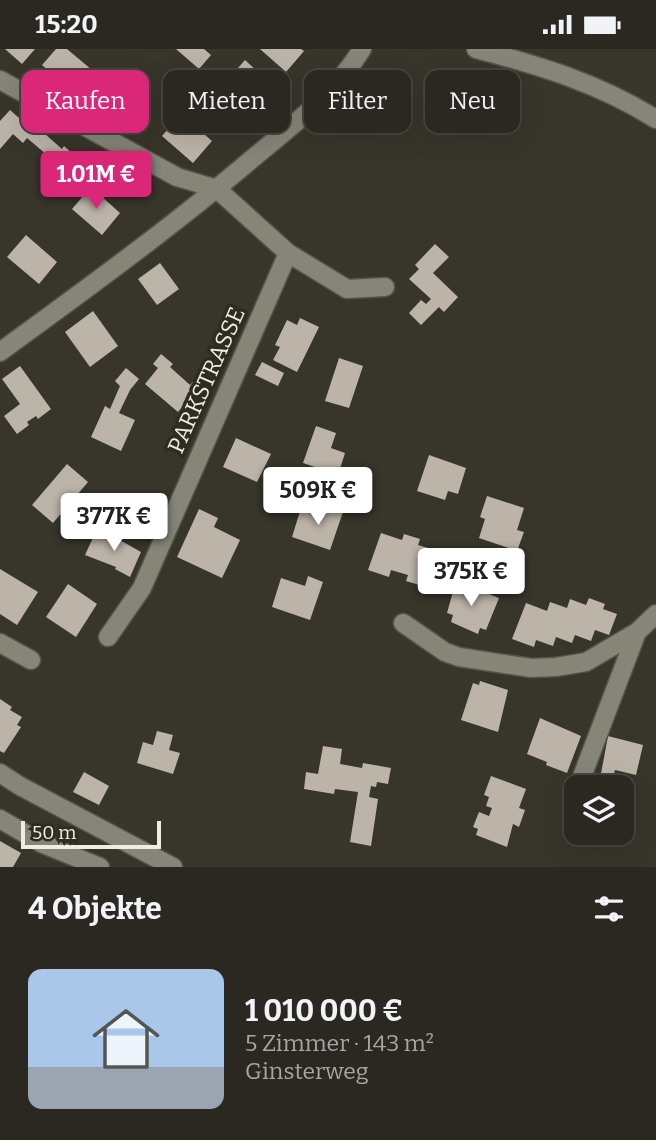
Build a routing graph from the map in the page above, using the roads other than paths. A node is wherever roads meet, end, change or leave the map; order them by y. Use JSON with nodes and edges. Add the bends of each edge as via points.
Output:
{"nodes":[{"id":1,"x":362,"y":49,"type":"edge"},
{"id":2,"x":476,"y":49,"type":"edge"},
{"id":3,"x":5,"y":89,"type":"edge"},
{"id":4,"x":656,"y":119,"type":"edge"},
{"id":5,"x":217,"y":189,"type":"junction"},
{"id":6,"x":288,"y":253,"type":"junction"},
{"id":7,"x":385,"y":287,"type":"dead end"},
{"id":8,"x":0,"y":352,"type":"edge"},
{"id":9,"x":656,"y":614,"type":"edge"},
{"id":10,"x":403,"y":623,"type":"dead end"},
{"id":11,"x":637,"y":632,"type":"junction"},
{"id":12,"x":108,"y":637,"type":"dead end"},
{"id":13,"x":0,"y":643,"type":"edge"},
{"id":14,"x":31,"y":660,"type":"dead end"},
{"id":15,"x":0,"y":773,"type":"edge"},
{"id":16,"x":583,"y":774,"type":"dead end"},
{"id":17,"x":0,"y":819,"type":"edge"},
{"id":18,"x":141,"y":859,"type":"edge"},
{"id":19,"x":100,"y":867,"type":"edge"},
{"id":20,"x":173,"y":867,"type":"edge"}],
"edges":[{"from":1,"to":5,"type":"street","via":[[304,115]]},
{"from":2,"to":4,"type":"street","via":[[552,69]]},
{"from":3,"to":5,"type":"street","via":[[177,177]]},
{"from":5,"to":6,"type":"street"},
{"from":5,"to":8,"type":"street"},
{"from":6,"to":7,"type":"street","via":[[347,289]]},
{"from":6,"to":12,"type":"street","name":"PARKSTRASSE","via":[[142,588]]},
{"from":9,"to":11,"type":"street"},
{"from":10,"to":11,"type":"street","via":[[459,657],[531,668],[586,662]]},
{"from":11,"to":16,"type":"street"},
{"from":13,"to":14,"type":"street"},
{"from":15,"to":18,"type":"street"},
{"from":17,"to":19,"type":"street","via":[[43,844]]},
{"from":18,"to":20,"type":"street"}]}
